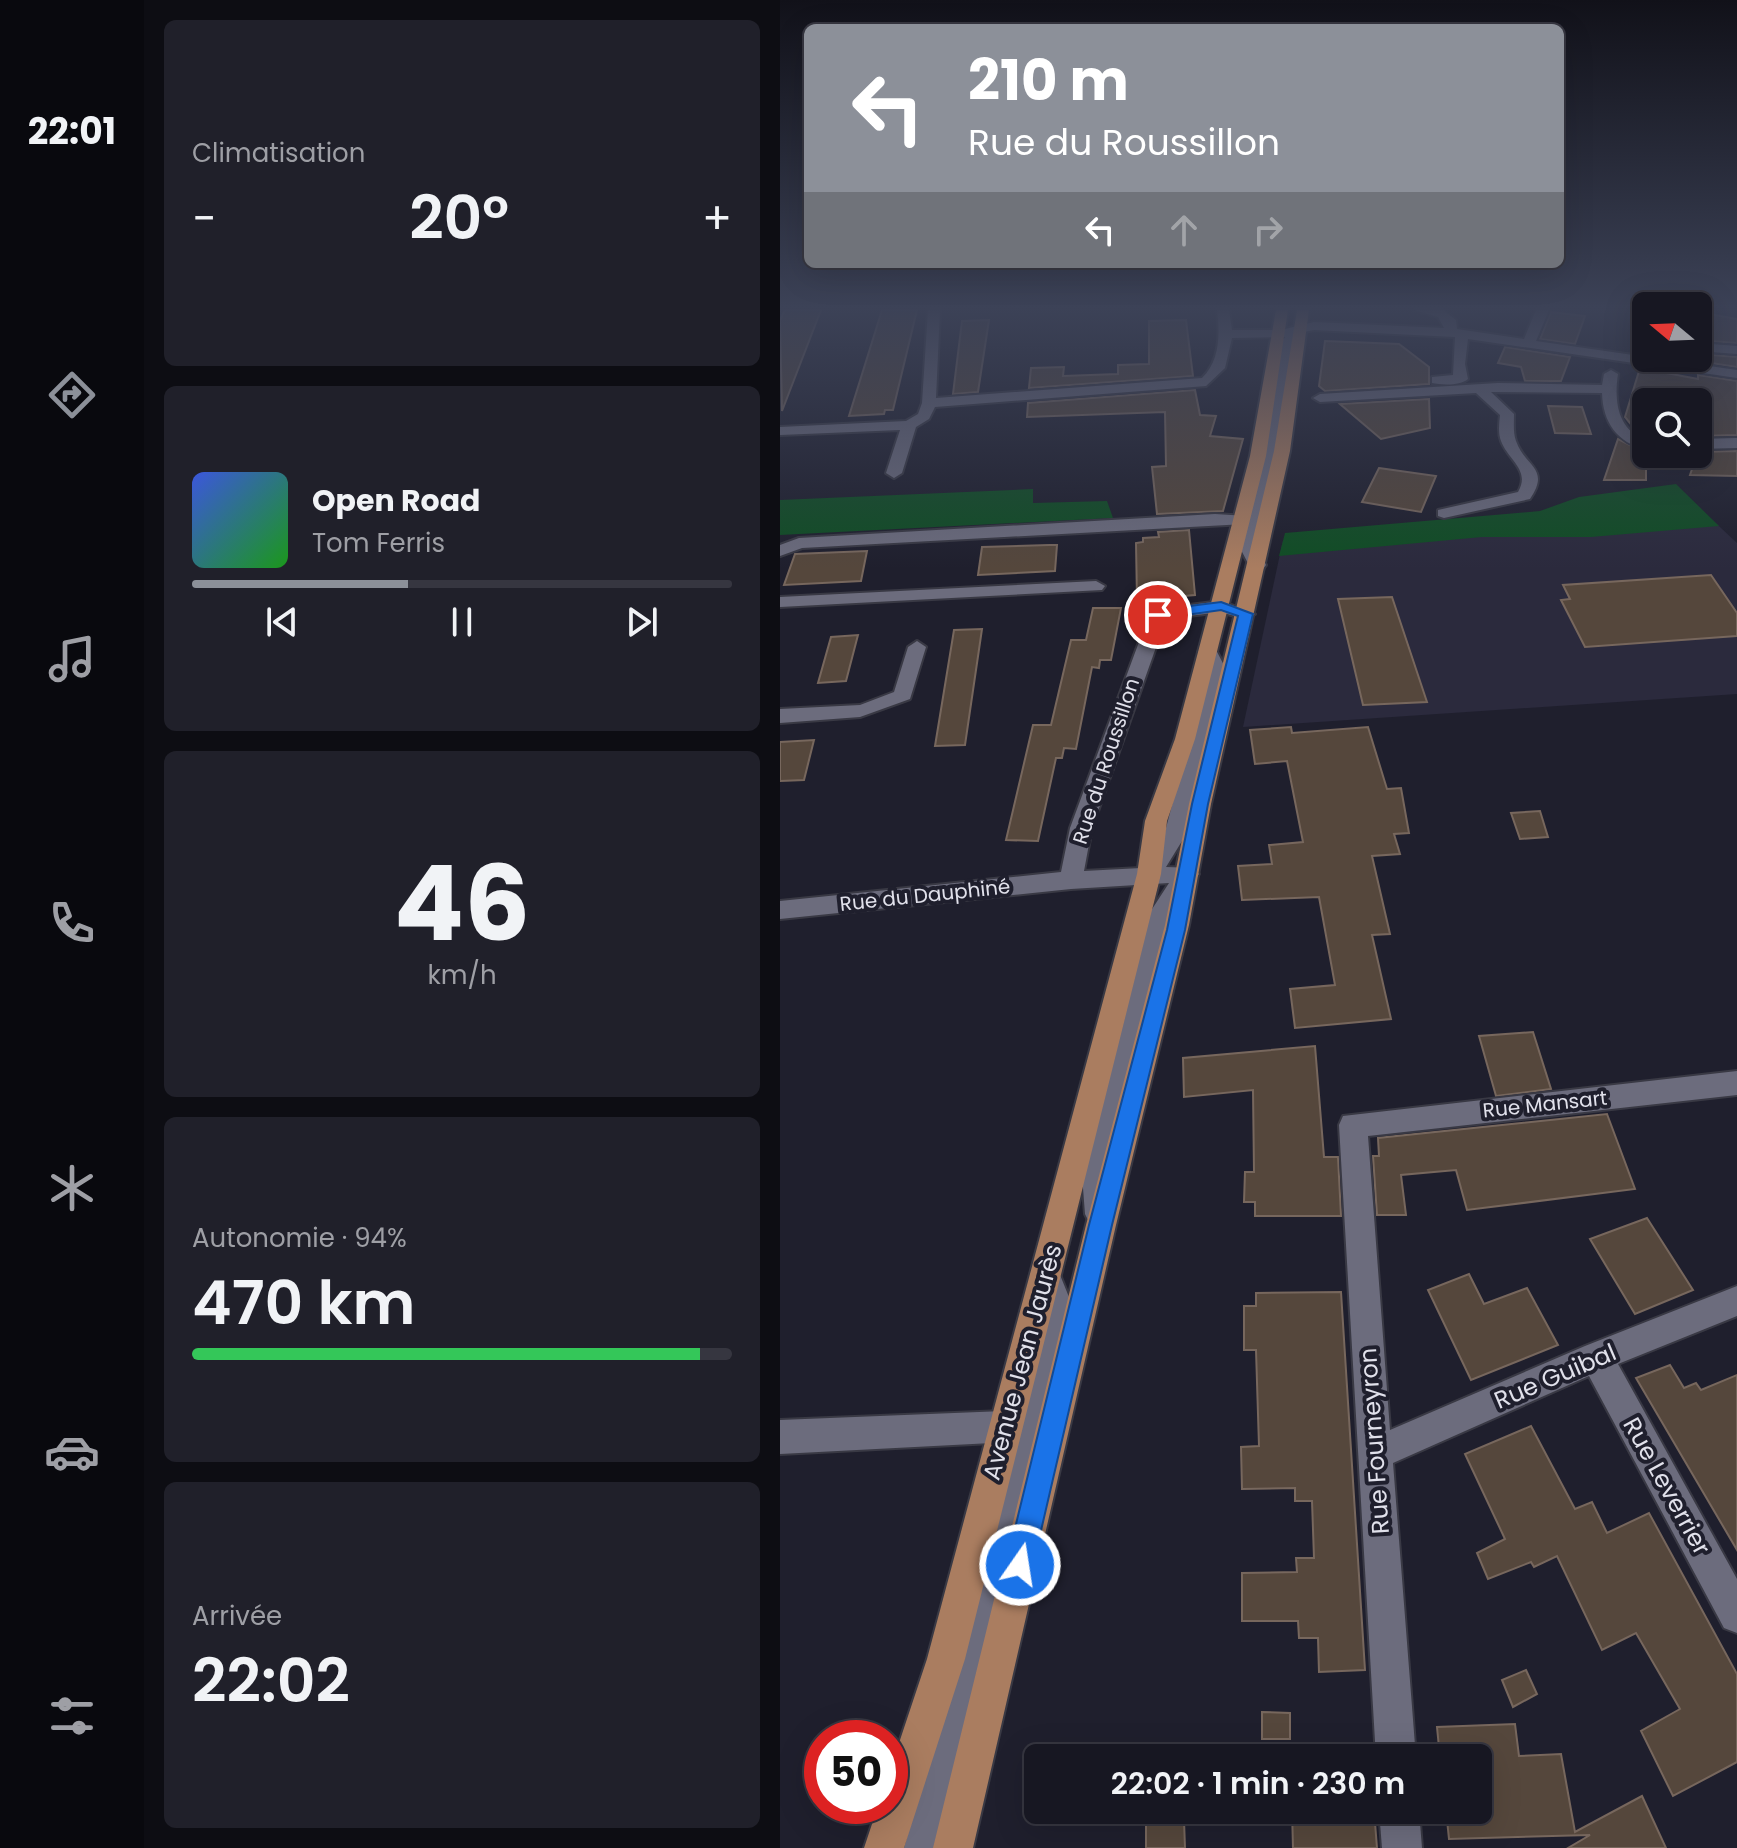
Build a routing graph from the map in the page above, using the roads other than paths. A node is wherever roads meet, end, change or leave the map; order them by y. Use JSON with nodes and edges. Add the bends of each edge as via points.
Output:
{"nodes":[{"id":1,"x":929,"y":396,"type":"edge"},
{"id":2,"x":1018,"y":396,"type":"edge"},
{"id":3,"x":1268,"y":396,"type":"edge"},
{"id":4,"x":1278,"y":396,"type":"edge"},
{"id":5,"x":1290,"y":396,"type":"edge"},
{"id":6,"x":1348,"y":396,"type":"edge"},
{"id":7,"x":1488,"y":396,"type":"edge"},
{"id":8,"x":1608,"y":396,"type":"edge"},
{"id":9,"x":1320,"y":398,"type":"dead end"},
{"id":10,"x":929,"y":403,"type":"junction"},
{"id":11,"x":909,"y":425,"type":"junction"},
{"id":12,"x":780,"y":431,"type":"edge"},
{"id":13,"x":1632,"y":437,"type":"edge"},
{"id":14,"x":1737,"y":443,"type":"edge"},
{"id":15,"x":1712,"y":444,"type":"edge"},
{"id":16,"x":894,"y":473,"type":"dead end"},
{"id":17,"x":1444,"y":513,"type":"dead end"},
{"id":18,"x":1243,"y":520,"type":"junction"},
{"id":19,"x":780,"y":551,"type":"edge"},
{"id":20,"x":1257,"y":565,"type":"junction"},
{"id":21,"x":1096,"y":586,"type":"dead end"},
{"id":22,"x":780,"y":602,"type":"edge"},
{"id":23,"x":1221,"y":606,"type":"junction"},
{"id":24,"x":1246,"y":614,"type":"junction"},
{"id":25,"x":917,"y":647,"type":"dead end"},
{"id":26,"x":1208,"y":652,"type":"joint"},
{"id":27,"x":780,"y":716,"type":"edge"},
{"id":28,"x":1149,"y":874,"type":"junction"},
{"id":29,"x":1187,"y":874,"type":"junction"},
{"id":30,"x":1071,"y":880,"type":"junction"},
{"id":31,"x":780,"y":910,"type":"edge"},
{"id":32,"x":1737,"y":1083,"type":"edge"},
{"id":33,"x":1353,"y":1125,"type":"joint"},
{"id":34,"x":1045,"y":1275,"type":"junction"},
{"id":35,"x":1737,"y":1301,"type":"edge"},
{"id":36,"x":1596,"y":1357,"type":"junction"},
{"id":37,"x":1004,"y":1428,"type":"junction"},
{"id":38,"x":780,"y":1437,"type":"edge"},
{"id":39,"x":1375,"y":1448,"type":"junction"},
{"id":40,"x":1737,"y":1615,"type":"edge"},
{"id":41,"x":1395,"y":1744,"type":"edge"},
{"id":42,"x":1400,"y":1824,"type":"edge"},
{"id":43,"x":884,"y":1848,"type":"edge"},
{"id":44,"x":924,"y":1848,"type":"edge"},
{"id":45,"x":953,"y":1848,"type":"edge"},
{"id":46,"x":1402,"y":1848,"type":"edge"}],
"edges":[{"from":1,"to":10,"type":"street"},
{"from":2,"to":10,"type":"street"},
{"from":3,"to":18,"type":"main road"},
{"from":4,"to":20,"type":"street","via":[[1249,548]]},
{"from":5,"to":20,"type":"main road","name":"Avenue Jean Jaurès"},
{"from":6,"to":9,"type":"street"},
{"from":7,"to":17,"type":"street","via":[[1507,414],[1508,441],[1532,475],[1531,488],[1524,496]]},
{"from":8,"to":13,"type":"street","via":[[1622,432]]},
{"from":10,"to":11,"type":"street","via":[[924,416]]},
{"from":11,"to":12,"type":"street"},
{"from":11,"to":16,"type":"street"},
{"from":14,"to":15,"type":"street"},
{"from":18,"to":19,"type":"street","via":[[799,543]]},
{"from":18,"to":23,"type":"main road"},
{"from":20,"to":24,"type":"main road","name":"Avenue Jean Jaurès"},
{"from":21,"to":22,"type":"street"},
{"from":23,"to":24,"type":"street"},
{"from":23,"to":26,"type":"main road"},
{"from":23,"to":30,"type":"street","name":"Rue du Roussillon","via":[[1158,615],[1081,828]]},
{"from":24,"to":29,"type":"main road","name":"Avenue Jean Jaurès"},
{"from":25,"to":27,"type":"street","via":[[903,695],[877,707]]},
{"from":26,"to":28,"type":"street","via":[[1217,671],[1176,833]]},
{"from":28,"to":29,"type":"street","name":"Rue du Dauphiné"},
{"from":28,"to":30,"type":"street","name":"Rue du Dauphiné"},
{"from":28,"to":34,"type":"main road","name":"Avenue Jean Jaurès"},
{"from":29,"to":45,"type":"main road","name":"Avenue Jean Jaurès"},
{"from":30,"to":31,"type":"street","name":"Rue du Dauphiné"},
{"from":32,"to":33,"type":"street","name":"Rue Mansart"},
{"from":33,"to":39,"type":"street","name":"Rue Fourneyron"},
{"from":34,"to":37,"type":"main road","name":"Avenue Jean Jaurès"},
{"from":34,"to":44,"type":"street","via":[[1057,1307],[1009,1526]]},
{"from":35,"to":36,"type":"street","name":"Rue Guibal"},
{"from":36,"to":39,"type":"street","name":"Rue Guibal"},
{"from":36,"to":40,"type":"street","name":"Rue Leverrier"},
{"from":37,"to":38,"type":"street"},
{"from":37,"to":43,"type":"main road","name":"Avenue Jean Jaurès","via":[[946,1659]]},
{"from":39,"to":41,"type":"street","name":"Rue Fourneyron"},
{"from":42,"to":46,"type":"street"}]}
